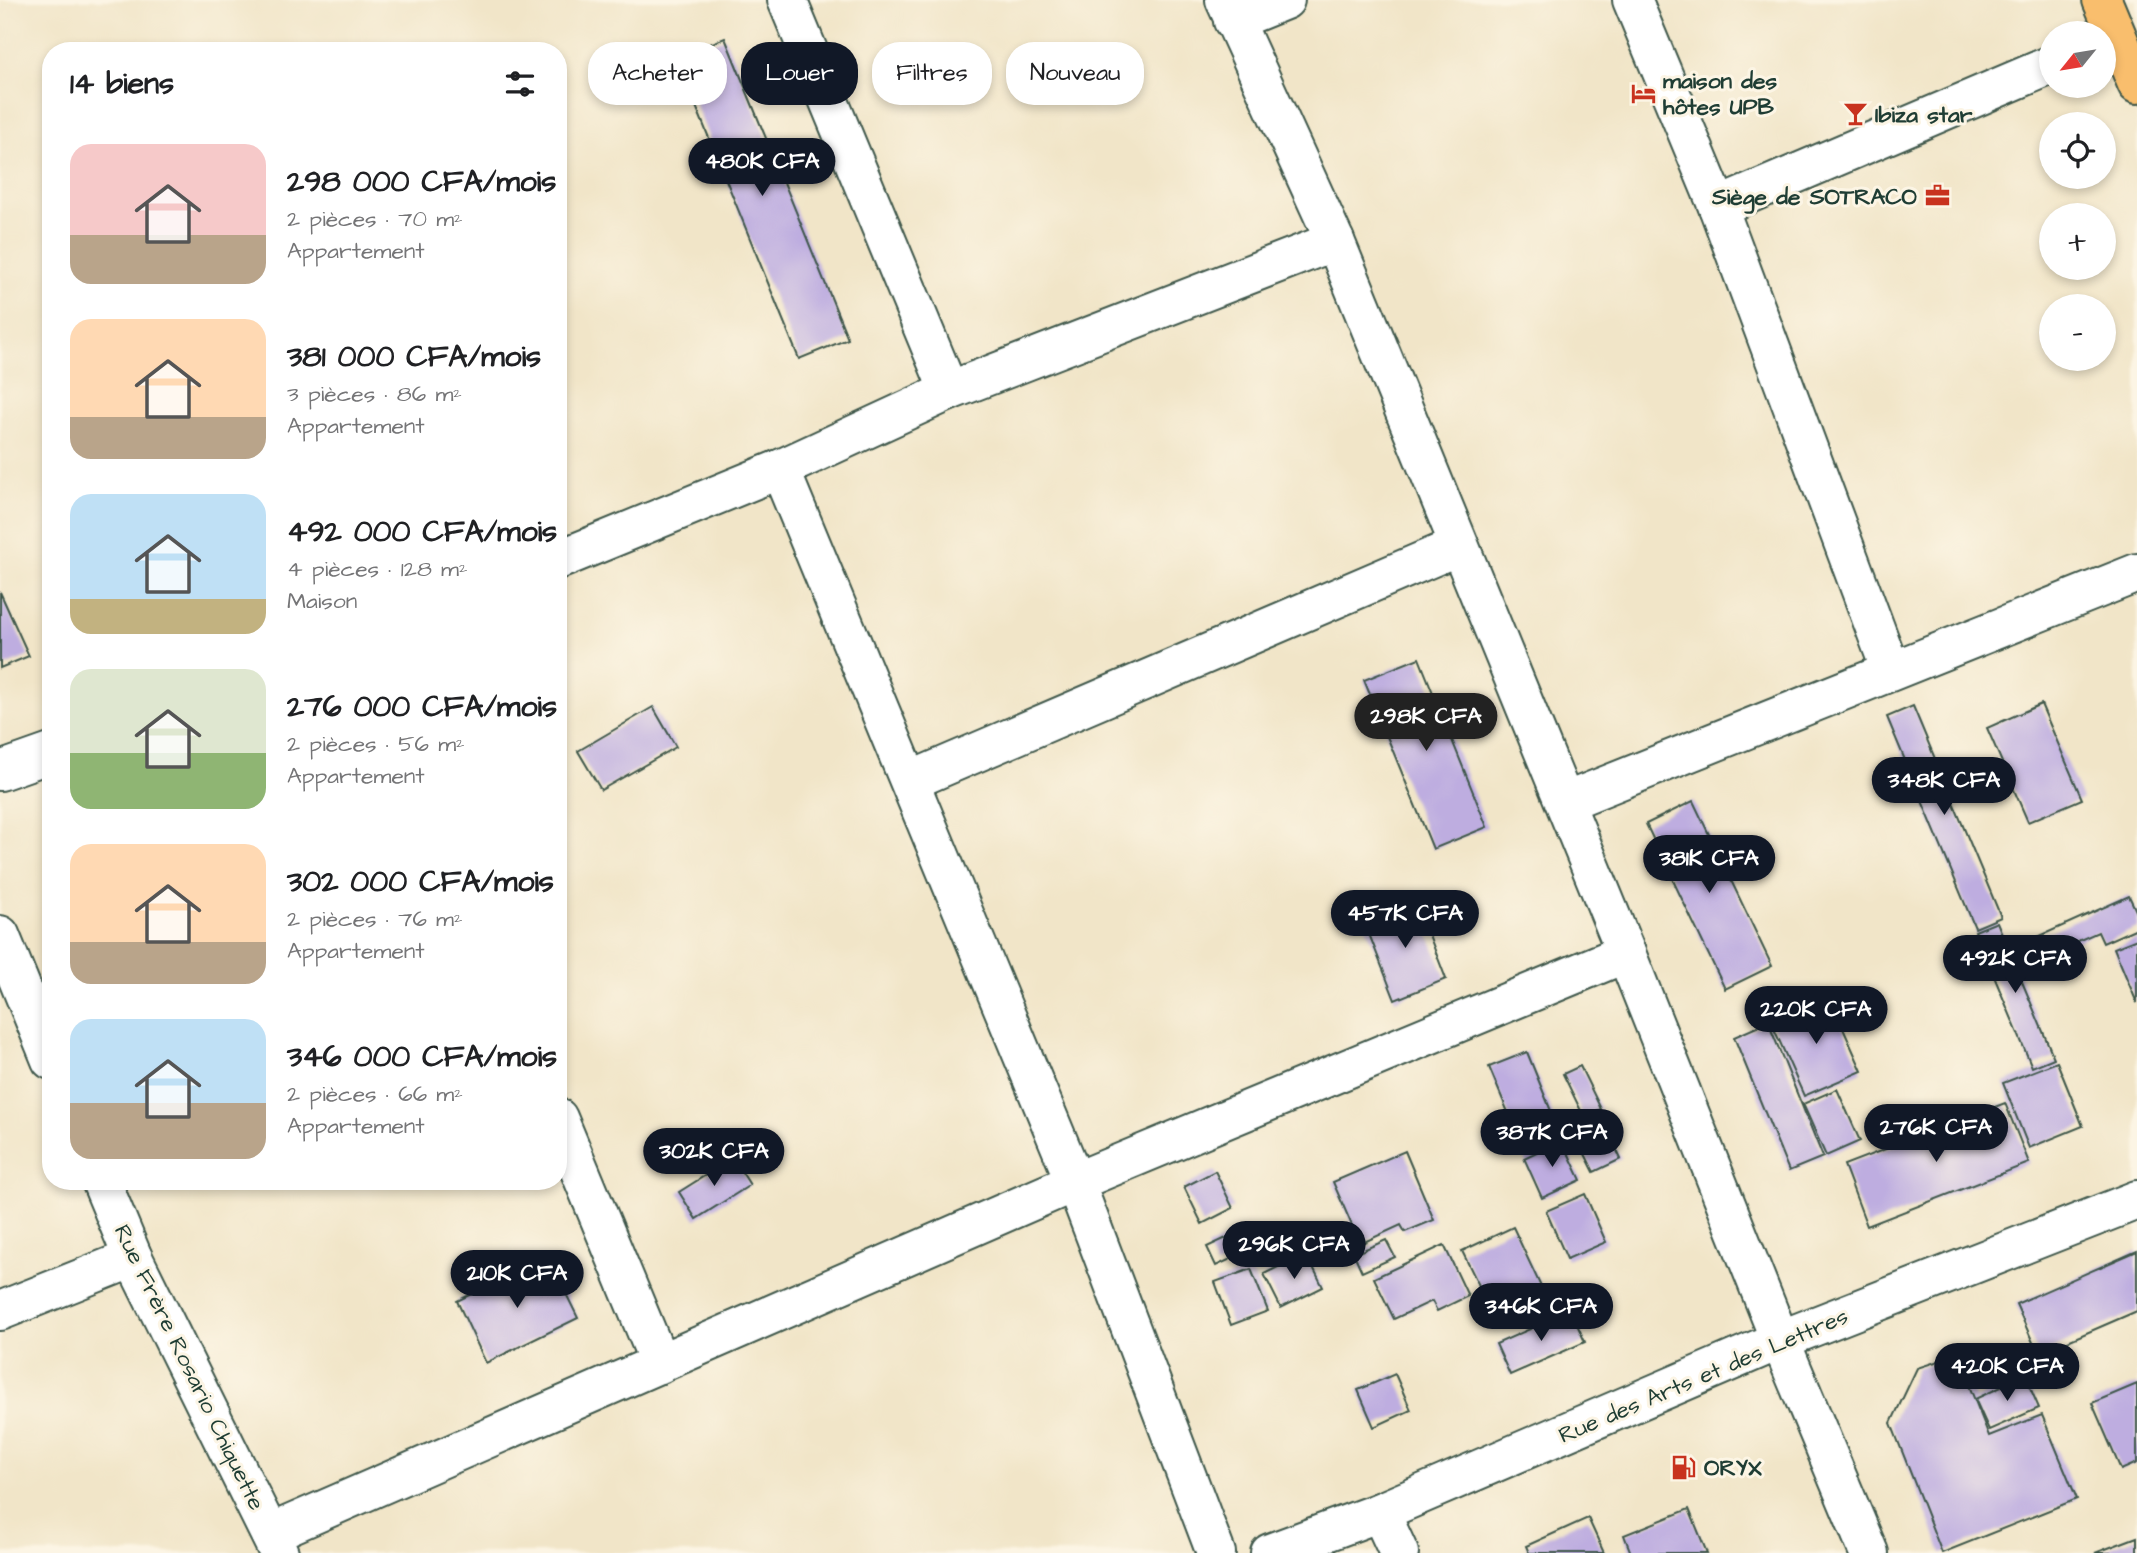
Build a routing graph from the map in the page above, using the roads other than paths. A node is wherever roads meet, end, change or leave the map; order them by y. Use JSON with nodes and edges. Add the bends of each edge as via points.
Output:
{"nodes":[{"id":1,"x":787,"y":0,"type":"edge"},
{"id":2,"x":1285,"y":0,"type":"edge"},
{"id":3,"x":1632,"y":0,"type":"edge"},
{"id":4,"x":2102,"y":0,"type":"edge"},
{"id":5,"x":1229,"y":10,"type":"edge"},
{"id":6,"x":2107,"y":21,"type":"edge"},
{"id":7,"x":2116,"y":48,"type":"edge"},
{"id":8,"x":2039,"y":70,"type":"edge"},
{"id":9,"x":2137,"y":84,"type":"edge"},
{"id":10,"x":1718,"y":207,"type":"junction"},
{"id":11,"x":1335,"y":241,"type":"junction"},
{"id":12,"x":949,"y":391,"type":"junction"},
{"id":13,"x":780,"y":469,"type":"junction"},
{"id":14,"x":1458,"y":546,"type":"junction"},
{"id":15,"x":567,"y":556,"type":"edge"},
{"id":16,"x":2137,"y":573,"type":"edge"},
{"id":17,"x":1891,"y":671,"type":"junction"},
{"id":18,"x":42,"y":756,"type":"edge"},
{"id":19,"x":0,"y":771,"type":"edge"},
{"id":20,"x":910,"y":781,"type":"junction"},
{"id":21,"x":1565,"y":802,"type":"junction"},
{"id":22,"x":1,"y":943,"type":"edge"},
{"id":23,"x":1626,"y":953,"type":"junction"},
{"id":24,"x":42,"y":1038,"type":"edge"},
{"id":25,"x":567,"y":1140,"type":"edge"},
{"id":26,"x":1075,"y":1182,"type":"junction"},
{"id":27,"x":105,"y":1190,"type":"edge"},
{"id":28,"x":2137,"y":1200,"type":"edge"},
{"id":29,"x":133,"y":1258,"type":"junction"},
{"id":30,"x":0,"y":1311,"type":"edge"},
{"id":31,"x":1780,"y":1340,"type":"junction"},
{"id":32,"x":660,"y":1364,"type":"junction"},
{"id":33,"x":1380,"y":1512,"type":"junction"},
{"id":34,"x":275,"y":1543,"type":"edge"},
{"id":35,"x":1216,"y":1553,"type":"edge"},
{"id":36,"x":1270,"y":1553,"type":"edge"},
{"id":37,"x":1399,"y":1553,"type":"edge"},
{"id":38,"x":1869,"y":1553,"type":"edge"}],
"edges":[{"from":1,"to":12,"type":"street"},
{"from":2,"to":5,"type":"street"},
{"from":3,"to":10,"type":"street"},
{"from":4,"to":6,"type":"main road"},
{"from":5,"to":11,"type":"street"},
{"from":7,"to":9,"type":"main road"},
{"from":8,"to":10,"type":"street"},
{"from":10,"to":17,"type":"street"},
{"from":11,"to":12,"type":"street"},
{"from":11,"to":14,"type":"street"},
{"from":12,"to":13,"type":"street"},
{"from":13,"to":15,"type":"street"},
{"from":13,"to":20,"type":"street"},
{"from":14,"to":20,"type":"street"},
{"from":14,"to":21,"type":"street"},
{"from":16,"to":17,"type":"street"},
{"from":17,"to":21,"type":"street"},
{"from":18,"to":19,"type":"street"},
{"from":20,"to":26,"type":"street"},
{"from":21,"to":23,"type":"street"},
{"from":22,"to":24,"type":"street"},
{"from":23,"to":26,"type":"street"},
{"from":23,"to":31,"type":"street"},
{"from":25,"to":32,"type":"street"},
{"from":26,"to":32,"type":"street"},
{"from":26,"to":35,"type":"street"},
{"from":27,"to":29,"type":"street","name":"Rue Frère Rosario Chiquette"},
{"from":28,"to":31,"type":"street","name":"Rue des Arts et des Lettres"},
{"from":29,"to":30,"type":"street"},
{"from":29,"to":34,"type":"street","name":"Rue Frère Rosario Chiquette"},
{"from":31,"to":33,"type":"street","name":"Rue des Arts et des Lettres"},
{"from":31,"to":38,"type":"street"},
{"from":32,"to":34,"type":"street"},
{"from":33,"to":36,"type":"street","name":"Rue des Arts et des Lettres"},
{"from":33,"to":37,"type":"street"}]}
